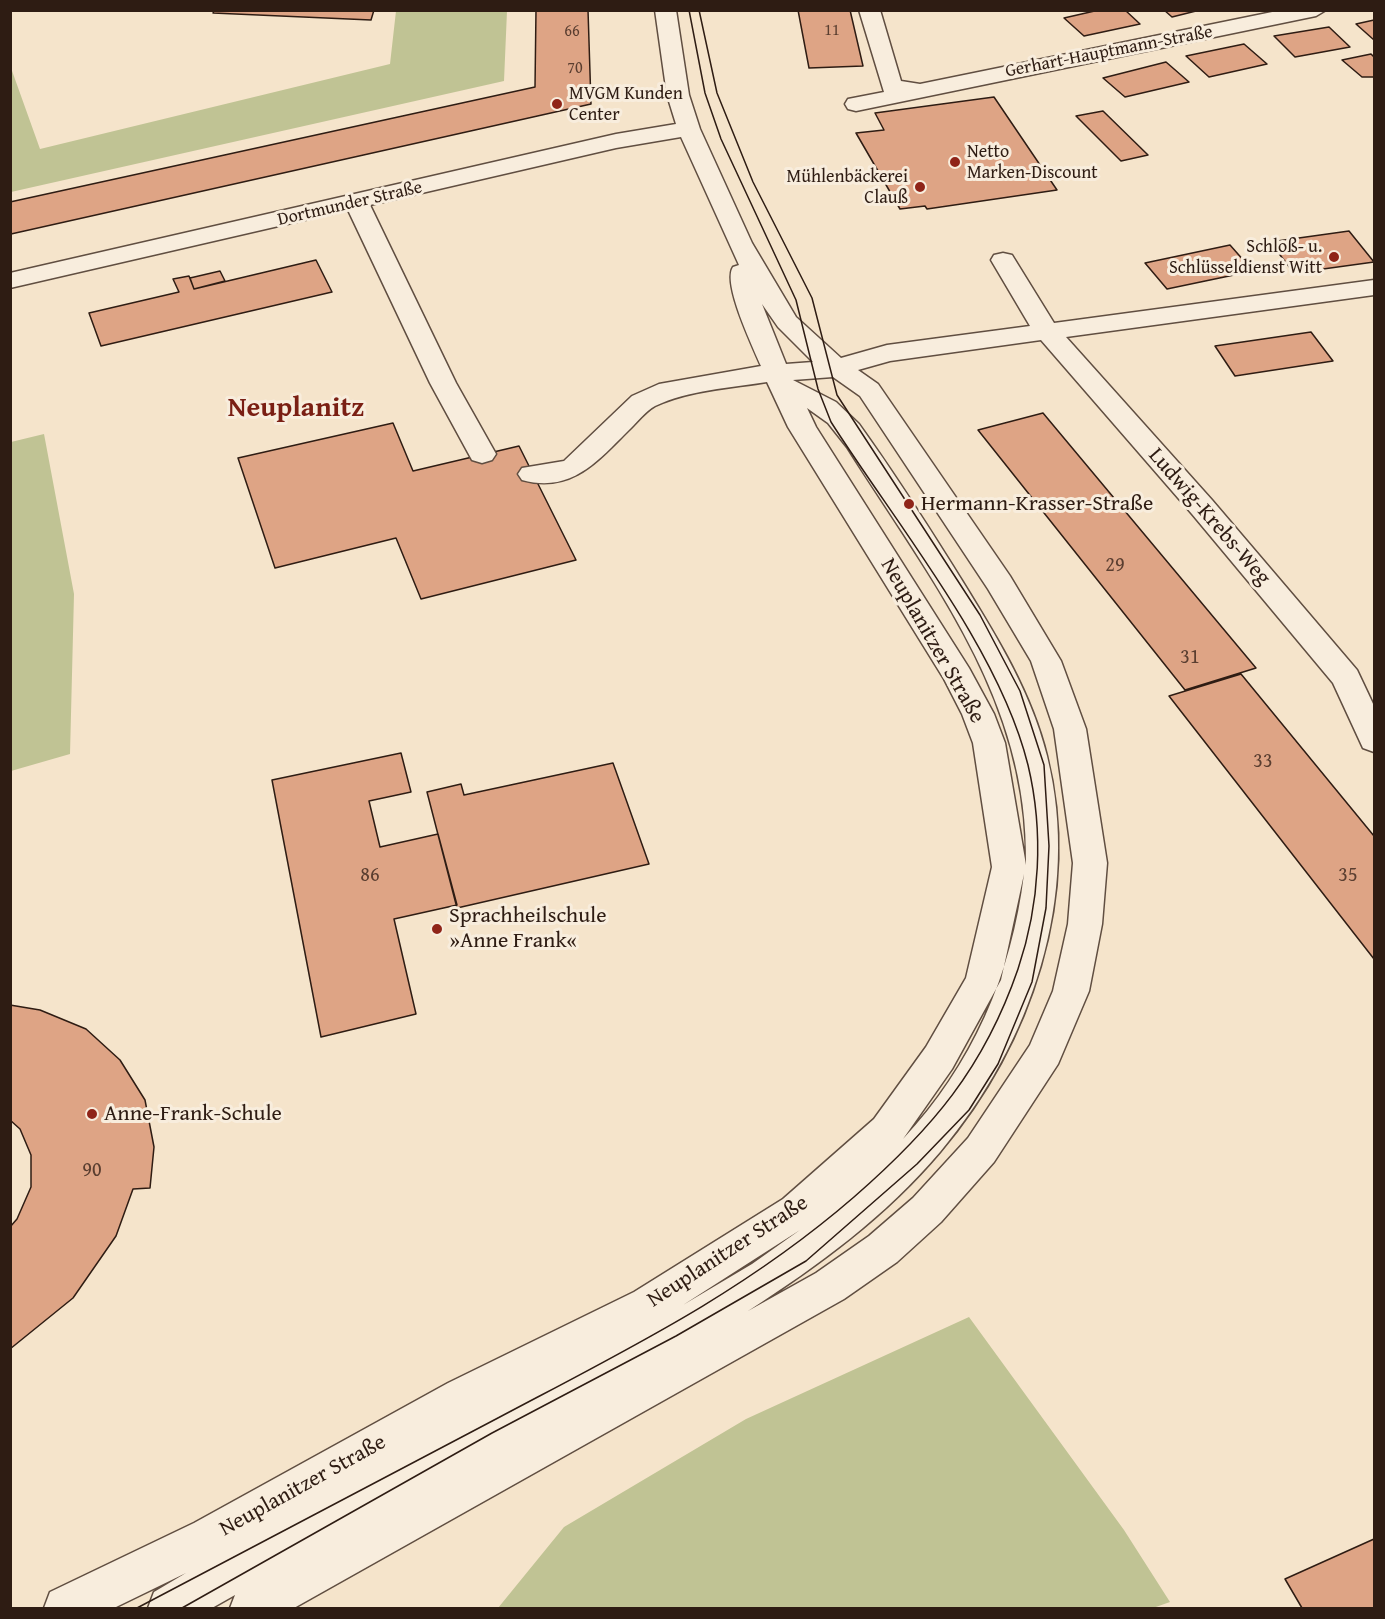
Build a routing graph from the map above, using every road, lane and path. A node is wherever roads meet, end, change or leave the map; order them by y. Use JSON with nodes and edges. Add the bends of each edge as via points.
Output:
{"nodes":[{"id":1,"x":664,"y":10,"type":"edge"},
{"id":2,"x":869,"y":10,"type":"edge"},
{"id":3,"x":1316,"y":10,"type":"edge"},
{"id":4,"x":917,"y":90,"type":"junction"},
{"id":5,"x":856,"y":104,"type":"dead end"},
{"id":6,"x":689,"y":129,"type":"junction"},
{"id":7,"x":357,"y":203,"type":"junction"},
{"id":8,"x":740,"y":243,"type":"junction"},
{"id":9,"x":1003,"y":260,"type":"dead end"},
{"id":10,"x":10,"y":281,"type":"edge"},
{"id":11,"x":1374,"y":287,"type":"edge"},
{"id":12,"x":1046,"y":330,"type":"junction"},
{"id":13,"x":840,"y":368,"type":"junction"},
{"id":14,"x":780,"y":380,"type":"junction"},
{"id":15,"x":839,"y":418,"type":"junction"},
{"id":16,"x":483,"y":454,"type":"dead end"},
{"id":17,"x":532,"y":474,"type":"dead end"},
{"id":18,"x":1368,"y":713,"type":"edge"},
{"id":19,"x":1374,"y":740,"type":"edge"},
{"id":20,"x":66,"y":1608,"type":"edge"},
{"id":21,"x":170,"y":1608,"type":"edge"},
{"id":22,"x":252,"y":1608,"type":"edge"}],
"edges":[{"from":1,"to":6,"type":"street","name":"Neuplanitzer Straße","via":[[678,95]]},
{"from":2,"to":4,"type":"street","via":[[892,87]]},
{"from":3,"to":4,"type":"street","name":"Gerhart-Hauptmann-Straße"},
{"from":4,"to":5,"type":"street","name":"Gerhart-Hauptmann-Straße"},
{"from":6,"to":7,"type":"street","name":"Dortmunder Straße","via":[[616,141]]},
{"from":6,"to":8,"type":"street","name":"Neuplanitzer Straße"},
{"from":7,"to":10,"type":"street","name":"Dortmunder Straße"},
{"from":7,"to":16,"type":"street","via":[[454,404]]},
{"from":8,"to":13,"type":"street","name":"Neuplanitzer Straße","via":[[787,322],[827,361]]},
{"from":8,"to":14,"type":"street","name":"Neuplanitzer Straße","via":[[743,287]]},
{"from":9,"to":12,"type":"street","name":"Ludwig-Krebs-Weg"},
{"from":11,"to":12,"type":"street"},
{"from":12,"to":13,"type":"street","via":[[887,353]]},
{"from":12,"to":18,"type":"street","name":"Ludwig-Krebs-Weg","via":[[1346,678]]},
{"from":13,"to":14,"type":"street"},
{"from":13,"to":15,"type":"street"},
{"from":13,"to":22,"type":"street","name":"Neuplanitzer Straße","via":[[869,390],[1022,617],[1046,661],[1070,729],[1079,774],[1089,873],[1085,924],[1071,991],[1045,1053],[981,1150],[935,1202],[883,1249],[830,1286]]},
{"from":14,"to":15,"type":"street"},
{"from":14,"to":17,"type":"street","via":[[668,390],[642,402],[574,467]]},
{"from":14,"to":20,"type":"street","name":"Neuplanitzer Straße","via":[[802,427],[958,676],[989,743],[1009,867],[983,980],[939,1058],[873,1146],[797,1211],[719,1261],[648,1305],[463,1397],[210,1539]]},
{"from":15,"to":21,"type":"street","via":[[896,501],[1000,672],[1019,712],[1035,768],[1040,795],[1043,883],[1030,953],[994,1040],[947,1116],[909,1160],[858,1207],[768,1276]]},
{"from":18,"to":19,"type":"street","name":"Ludwig-Krebs-Weg"}]}
